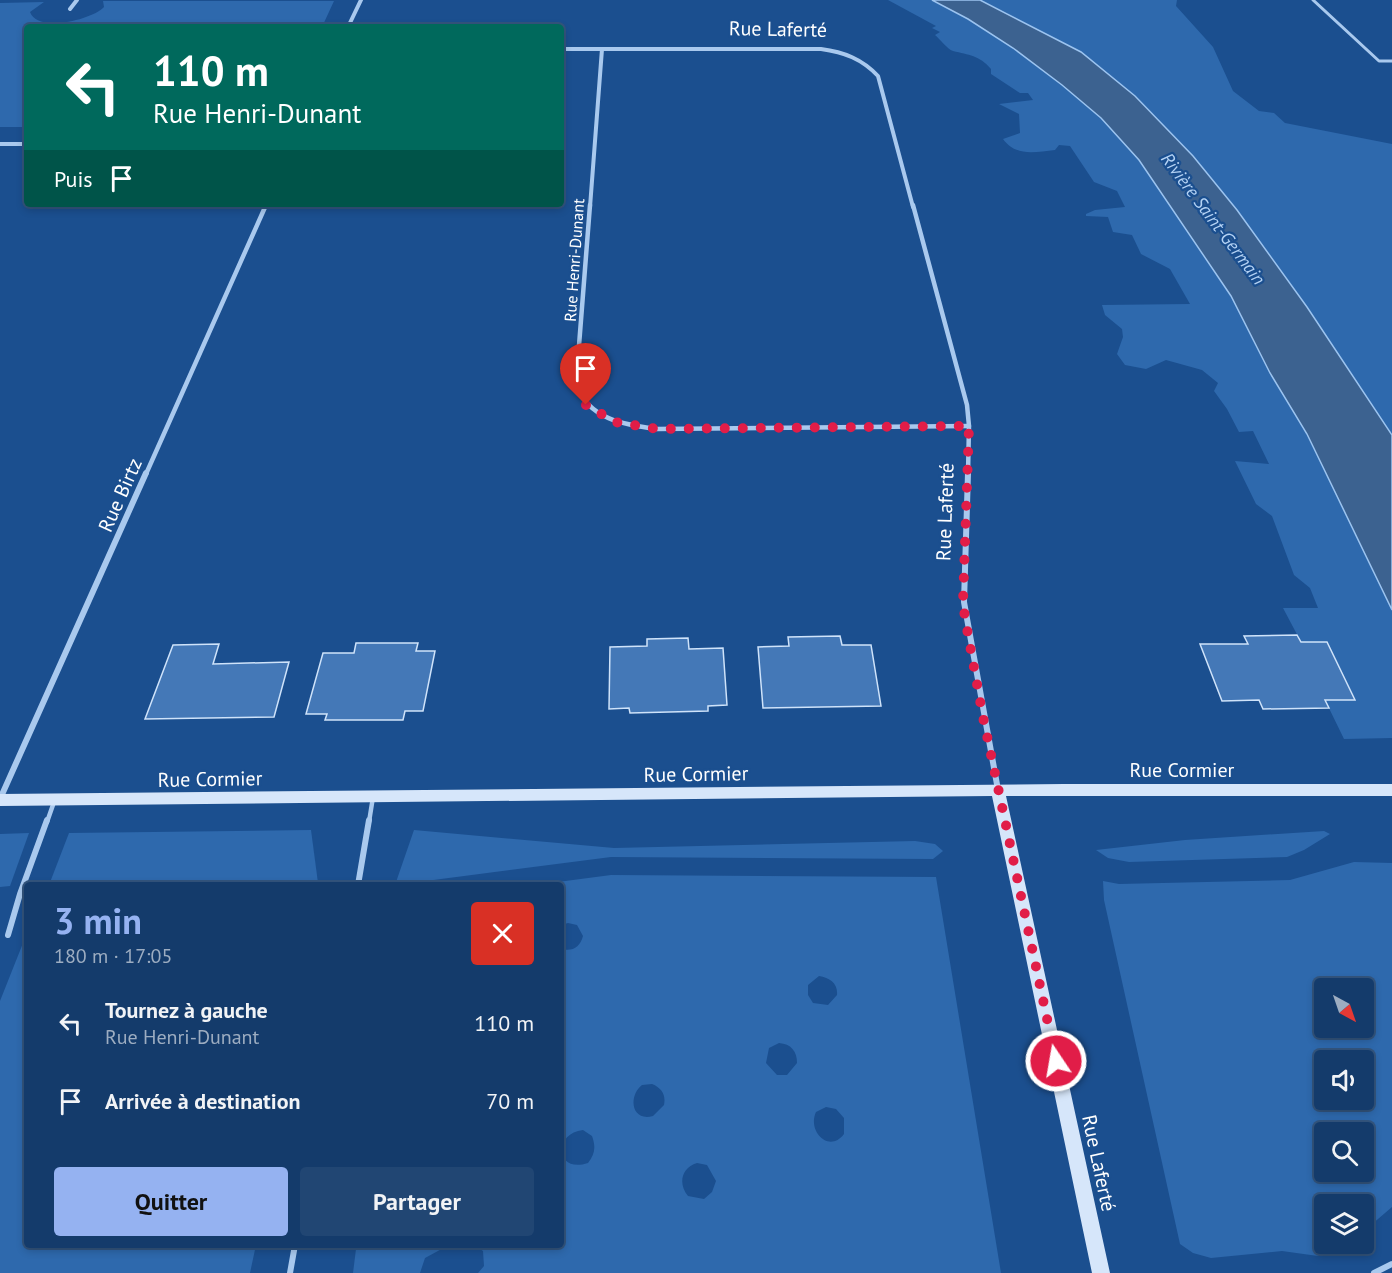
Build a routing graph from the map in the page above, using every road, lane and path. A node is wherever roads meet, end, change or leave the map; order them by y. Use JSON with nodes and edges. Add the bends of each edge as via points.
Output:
{"nodes":[{"id":1,"x":77,"y":0,"type":"edge"},
{"id":2,"x":360,"y":0,"type":"edge"},
{"id":3,"x":1313,"y":0,"type":"edge"},
{"id":4,"x":70,"y":9,"type":"dead end"},
{"id":5,"x":349,"y":24,"type":"edge"},
{"id":6,"x":564,"y":49,"type":"edge"},
{"id":7,"x":602,"y":49,"type":"junction"},
{"id":8,"x":1392,"y":61,"type":"edge"},
{"id":9,"x":0,"y":144,"type":"edge"},
{"id":10,"x":24,"y":144,"type":"edge"},
{"id":11,"x":266,"y":207,"type":"edge"},
{"id":12,"x":969,"y":426,"type":"junction"},
{"id":13,"x":1392,"y":790,"type":"edge"},
{"id":14,"x":998,"y":791,"type":"junction"},
{"id":15,"x":373,"y":797,"type":"junction"},
{"id":16,"x":0,"y":800,"type":"edge"},
{"id":17,"x":55,"y":800,"type":"junction"},
{"id":18,"x":24,"y":882,"type":"edge"},
{"id":19,"x":358,"y":882,"type":"edge"},
{"id":20,"x":24,"y":883,"type":"edge"},
{"id":21,"x":8,"y":935,"type":"dead end"},
{"id":22,"x":294,"y":1248,"type":"edge"},
{"id":23,"x":1392,"y":1264,"type":"edge"},
{"id":24,"x":290,"y":1273,"type":"edge"},
{"id":25,"x":1101,"y":1273,"type":"edge"},
{"id":26,"x":1374,"y":1273,"type":"edge"}],
"edges":[{"from":1,"to":4,"type":"street"},
{"from":2,"to":5,"type":"street"},
{"from":3,"to":8,"type":"lane","via":[[1379,61]]},
{"from":6,"to":7,"type":"street","name":"Rue Laferté"},
{"from":7,"to":12,"type":"street","name":"Rue Laferté","via":[[821,49],[850,55],[871,67],[881,82],[967,405]]},
{"from":7,"to":12,"type":"street","name":"Rue Henri-Dunant","via":[[576,384],[583,402],[615,422],[657,429]]},
{"from":9,"to":10,"type":"street"},
{"from":11,"to":16,"type":"street","name":"Rue Birtz"},
{"from":12,"to":14,"type":"street","name":"Rue Laferté","via":[[963,602]]},
{"from":13,"to":14,"type":"street","name":"Rue Cormier"},
{"from":14,"to":15,"type":"street","name":"Rue Cormier"},
{"from":14,"to":25,"type":"street","name":"Rue Laferté"},
{"from":15,"to":17,"type":"street","name":"Rue Cormier"},
{"from":15,"to":19,"type":"lane"},
{"from":16,"to":17,"type":"street","name":"Rue Cormier"},
{"from":17,"to":18,"type":"lane"},
{"from":20,"to":21,"type":"lane"},
{"from":22,"to":24,"type":"lane"},
{"from":23,"to":26,"type":"lane"}]}
